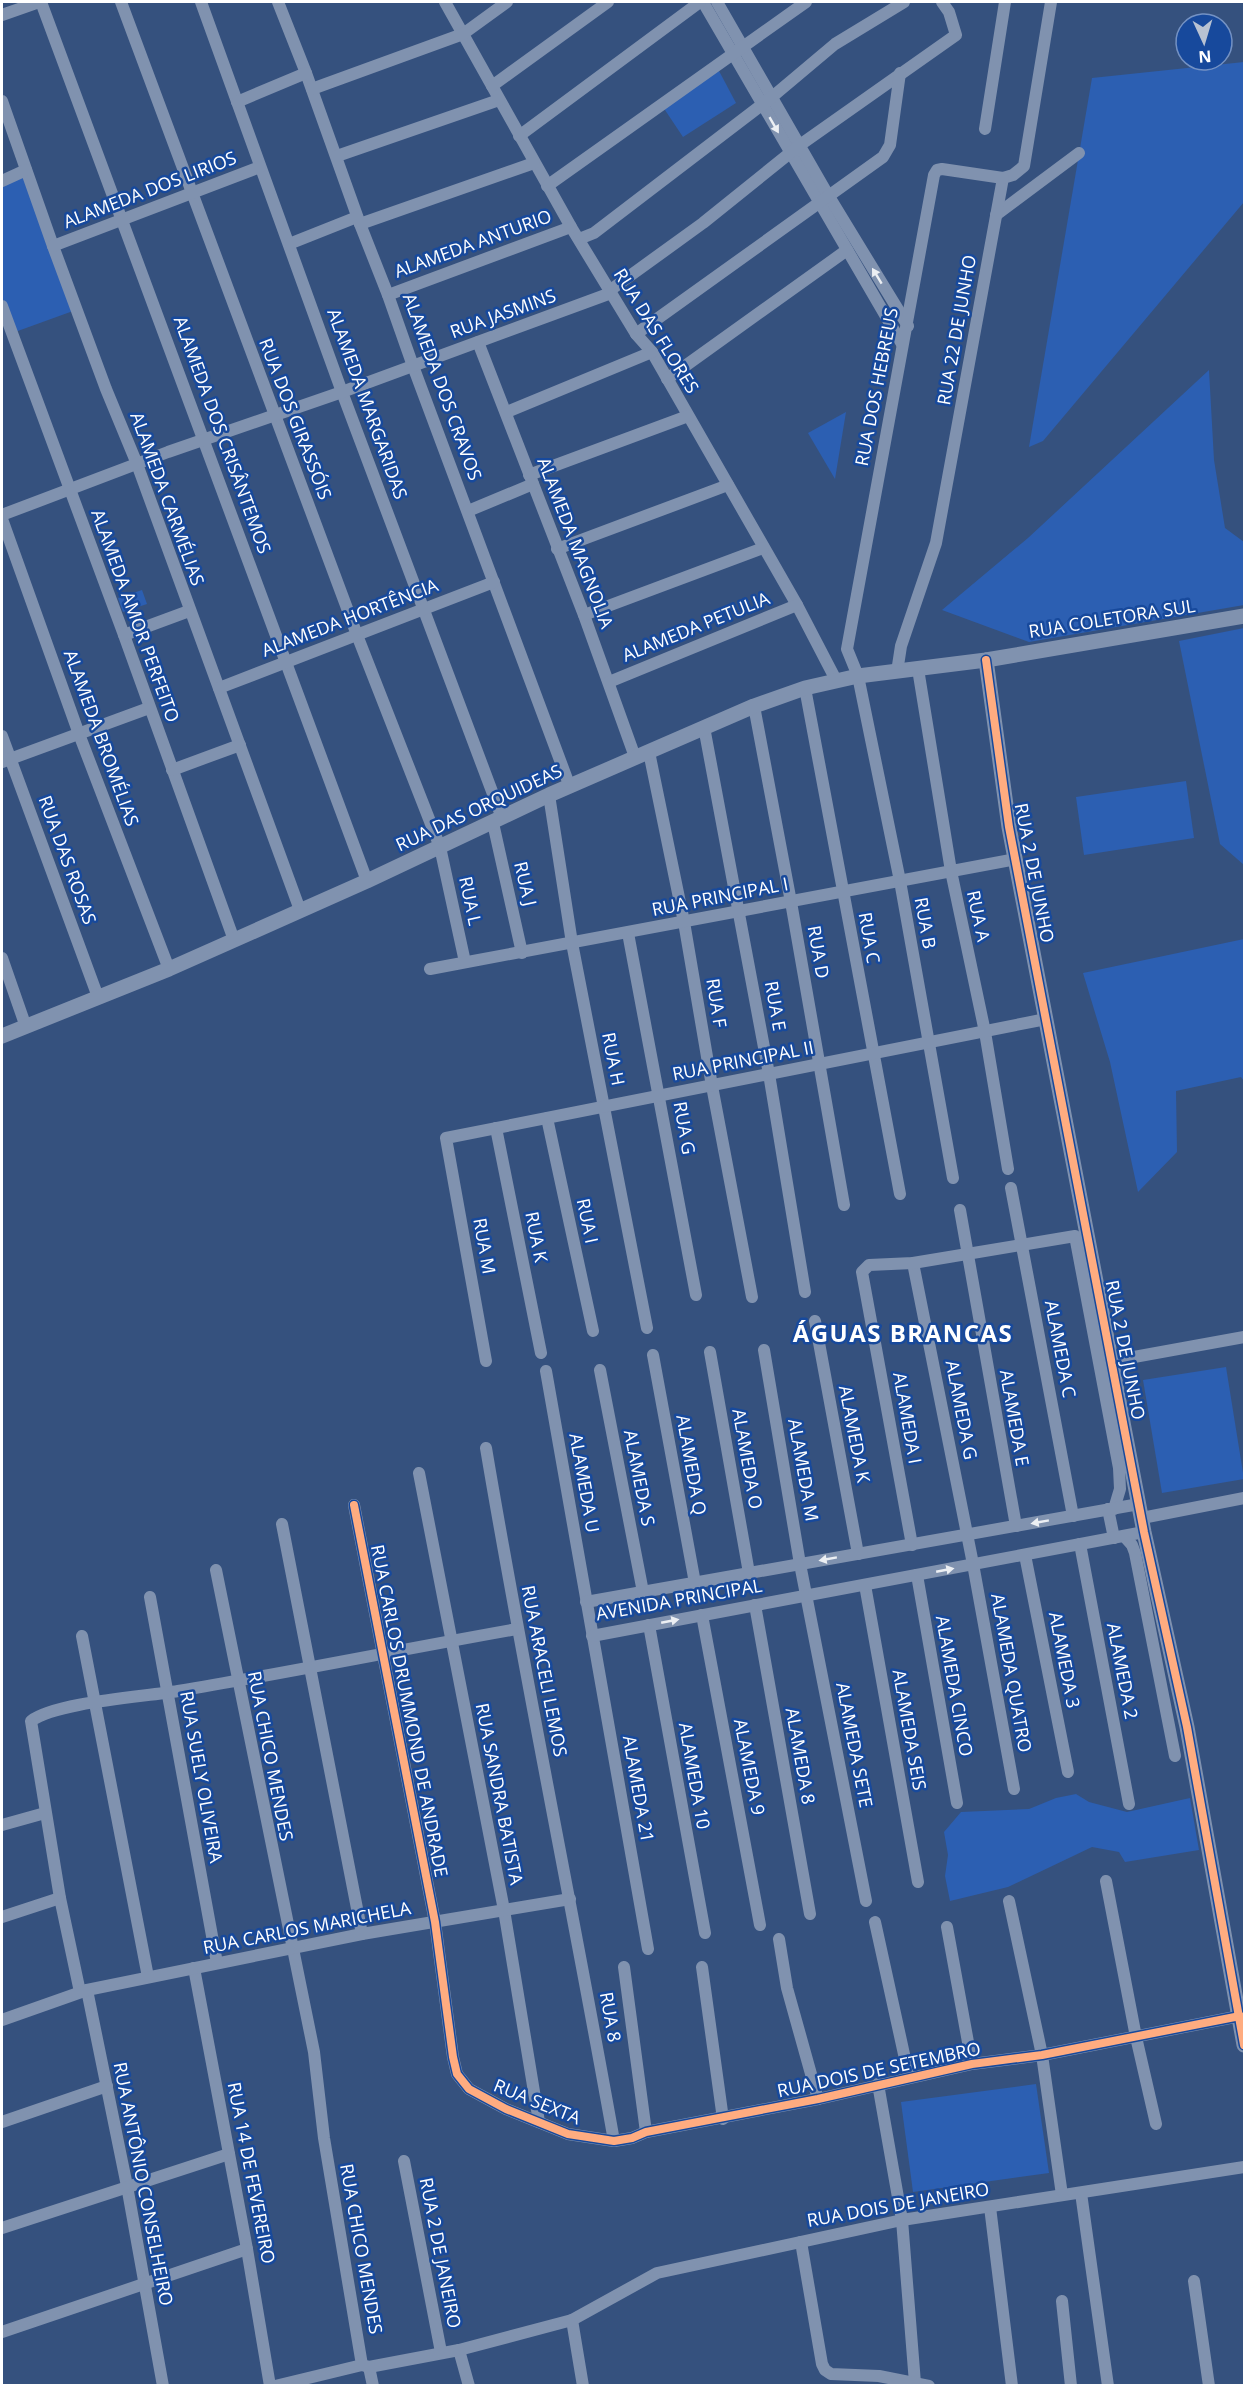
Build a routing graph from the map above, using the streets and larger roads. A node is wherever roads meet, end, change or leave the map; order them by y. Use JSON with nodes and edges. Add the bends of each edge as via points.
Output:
{"nodes":[{"id":1,"x":40,"y":2,"type":"edge"},
{"id":2,"x":121,"y":2,"type":"edge"},
{"id":3,"x":201,"y":2,"type":"edge"},
{"id":4,"x":445,"y":2,"type":"edge"},
{"id":5,"x":507,"y":2,"type":"edge"},
{"id":6,"x":608,"y":2,"type":"edge"},
{"id":7,"x":701,"y":2,"type":"edge"},
{"id":8,"x":717,"y":2,"type":"edge"},
{"id":9,"x":806,"y":2,"type":"edge"},
{"id":10,"x":904,"y":2,"type":"edge"},
{"id":11,"x":942,"y":2,"type":"edge"},
{"id":12,"x":1005,"y":2,"type":"edge"},
{"id":13,"x":1051,"y":2,"type":"edge"},
{"id":14,"x":282,"y":3,"type":"edge"},
{"id":15,"x":2,"y":15,"type":"edge"},
{"id":16,"x":463,"y":34,"type":"junction"},
{"id":17,"x":743,"y":46,"type":"junction"},
{"id":18,"x":732,"y":54,"type":"junction"},
{"id":19,"x":306,"y":73,"type":"junction"},
{"id":20,"x":900,"y":73,"type":"junction"},
{"id":21,"x":492,"y":86,"type":"junction"},
{"id":22,"x":312,"y":89,"type":"junction"},
{"id":23,"x":2,"y":100,"type":"edge"},
{"id":24,"x":499,"y":100,"type":"junction"},
{"id":25,"x":766,"y":100,"type":"junction"},
{"id":26,"x":237,"y":102,"type":"junction"},
{"id":27,"x":986,"y":129,"type":"dead end"},
{"id":28,"x":519,"y":136,"type":"junction"},
{"id":29,"x":795,"y":150,"type":"junction"},
{"id":30,"x":1079,"y":153,"type":"dead end"},
{"id":31,"x":337,"y":156,"type":"junction"},
{"id":32,"x":534,"y":163,"type":"junction"},
{"id":33,"x":261,"y":167,"type":"junction"},
{"id":34,"x":26,"y":170,"type":"junction"},
{"id":35,"x":1003,"y":178,"type":"junction"},
{"id":36,"x":2,"y":180,"type":"edge"},
{"id":37,"x":547,"y":186,"type":"junction"},
{"id":38,"x":191,"y":194,"type":"junction"},
{"id":39,"x":824,"y":199,"type":"junction"},
{"id":40,"x":996,"y":216,"type":"junction"},
{"id":41,"x":122,"y":219,"type":"junction"},
{"id":42,"x":359,"y":221,"type":"junction"},
{"id":43,"x":571,"y":227,"type":"junction"},
{"id":44,"x":579,"y":239,"type":"junction"},
{"id":45,"x":289,"y":244,"type":"junction"},
{"id":46,"x":53,"y":246,"type":"junction"},
{"id":47,"x":847,"y":250,"type":"junction"},
{"id":48,"x":610,"y":292,"type":"junction"},
{"id":49,"x":388,"y":295,"type":"junction"},
{"id":50,"x":2,"y":306,"type":"edge"},
{"id":51,"x":908,"y":326,"type":"junction"},
{"id":52,"x":636,"y":334,"type":"junction"},
{"id":53,"x":478,"y":342,"type":"junction"},
{"id":54,"x":902,"y":344,"type":"junction"},
{"id":55,"x":652,"y":352,"type":"junction"},
{"id":56,"x":413,"y":366,"type":"junction"},
{"id":57,"x":667,"y":379,"type":"junction"},
{"id":58,"x":342,"y":392,"type":"junction"},
{"id":59,"x":507,"y":412,"type":"junction"},
{"id":60,"x":274,"y":414,"type":"junction"},
{"id":61,"x":688,"y":416,"type":"junction"},
{"id":62,"x":204,"y":439,"type":"junction"},
{"id":63,"x":137,"y":464,"type":"junction"},
{"id":64,"x":531,"y":479,"type":"junction"},
{"id":65,"x":728,"y":485,"type":"junction"},
{"id":66,"x":69,"y":489,"type":"junction"},
{"id":67,"x":468,"y":511,"type":"junction"},
{"id":68,"x":2,"y":517,"type":"edge"},
{"id":69,"x":764,"y":548,"type":"junction"},
{"id":70,"x":557,"y":549,"type":"junction"},
{"id":71,"x":494,"y":582,"type":"junction"},
{"id":72,"x":797,"y":605,"type":"junction"},
{"id":73,"x":424,"y":609,"type":"junction"},
{"id":74,"x":189,"y":611,"type":"junction"},
{"id":75,"x":584,"y":615,"type":"junction"},
{"id":76,"x":1245,"y":616,"type":"edge"},
{"id":77,"x":124,"y":635,"type":"junction"},
{"id":78,"x":357,"y":635,"type":"junction"},
{"id":79,"x":986,"y":660,"type":"junction"},
{"id":80,"x":287,"y":662,"type":"junction"},
{"id":81,"x":918,"y":669,"type":"junction"},
{"id":82,"x":897,"y":672,"type":"junction"},
{"id":83,"x":858,"y":676,"type":"junction"},
{"id":84,"x":836,"y":680,"type":"junction"},
{"id":85,"x":609,"y":682,"type":"junction"},
{"id":86,"x":219,"y":688,"type":"junction"},
{"id":87,"x":805,"y":688,"type":"junction"},
{"id":88,"x":754,"y":706,"type":"junction"},
{"id":89,"x":149,"y":708,"type":"junction"},
{"id":90,"x":704,"y":728,"type":"junction"},
{"id":91,"x":79,"y":735,"type":"junction"},
{"id":92,"x":2,"y":736,"type":"edge"},
{"id":93,"x":240,"y":745,"type":"junction"},
{"id":94,"x":642,"y":755,"type":"junction"},
{"id":95,"x":6,"y":760,"type":"edge"},
{"id":96,"x":172,"y":770,"type":"junction"},
{"id":97,"x":570,"y":787,"type":"junction"},
{"id":98,"x":549,"y":795,"type":"junction"},
{"id":99,"x":497,"y":821,"type":"junction"},
{"id":100,"x":440,"y":847,"type":"junction"},
{"id":101,"x":1016,"y":859,"type":"junction"},
{"id":102,"x":951,"y":872,"type":"junction"},
{"id":103,"x":900,"y":881,"type":"junction"},
{"id":104,"x":367,"y":882,"type":"junction"},
{"id":105,"x":842,"y":892,"type":"junction"},
{"id":106,"x":791,"y":902,"type":"junction"},
{"id":107,"x":300,"y":910,"type":"junction"},
{"id":108,"x":740,"y":912,"type":"junction"},
{"id":109,"x":684,"y":922,"type":"junction"},
{"id":110,"x":628,"y":933,"type":"junction"},
{"id":111,"x":234,"y":940,"type":"junction"},
{"id":112,"x":572,"y":943,"type":"junction"},
{"id":113,"x":522,"y":953,"type":"junction"},
{"id":114,"x":2,"y":958,"type":"edge"},
{"id":115,"x":465,"y":962,"type":"junction"},
{"id":116,"x":169,"y":969,"type":"junction"},
{"id":117,"x":430,"y":969,"type":"dead end"},
{"id":118,"x":98,"y":997,"type":"junction"},
{"id":119,"x":1046,"y":1019,"type":"junction"},
{"id":120,"x":26,"y":1027,"type":"junction"},
{"id":121,"x":985,"y":1032,"type":"junction"},
{"id":122,"x":2,"y":1036,"type":"edge"},
{"id":123,"x":928,"y":1043,"type":"junction"},
{"id":124,"x":872,"y":1054,"type":"junction"},
{"id":125,"x":819,"y":1064,"type":"junction"},
{"id":126,"x":769,"y":1074,"type":"junction"},
{"id":127,"x":712,"y":1086,"type":"junction"},
{"id":128,"x":660,"y":1096,"type":"junction"},
{"id":129,"x":604,"y":1107,"type":"junction"},
{"id":130,"x":547,"y":1118,"type":"junction"},
{"id":131,"x":496,"y":1128,"type":"junction"},
{"id":132,"x":446,"y":1138,"type":"joint"},
{"id":133,"x":1008,"y":1170,"type":"dead end"},
{"id":134,"x":953,"y":1178,"type":"dead end"},
{"id":135,"x":1011,"y":1188,"type":"dead end"},
{"id":136,"x":900,"y":1194,"type":"dead end"},
{"id":137,"x":844,"y":1205,"type":"dead end"},
{"id":138,"x":960,"y":1210,"type":"dead end"},
{"id":139,"x":1022,"y":1244,"type":"junction"},
{"id":140,"x":966,"y":1254,"type":"junction"},
{"id":141,"x":914,"y":1263,"type":"junction"},
{"id":142,"x":805,"y":1292,"type":"dead end"},
{"id":143,"x":696,"y":1295,"type":"dead end"},
{"id":144,"x":752,"y":1297,"type":"dead end"},
{"id":145,"x":815,"y":1321,"type":"dead end"},
{"id":146,"x":647,"y":1328,"type":"dead end"},
{"id":147,"x":593,"y":1332,"type":"dead end"},
{"id":148,"x":1245,"y":1337,"type":"edge"},
{"id":149,"x":764,"y":1350,"type":"dead end"},
{"id":150,"x":710,"y":1352,"type":"dead end"},
{"id":151,"x":541,"y":1353,"type":"dead end"},
{"id":152,"x":653,"y":1355,"type":"dead end"},
{"id":153,"x":486,"y":1360,"type":"dead end"},
{"id":154,"x":1112,"y":1361,"type":"junction"},
{"id":155,"x":600,"y":1370,"type":"dead end"},
{"id":156,"x":546,"y":1371,"type":"dead end"},
{"id":157,"x":486,"y":1448,"type":"dead end"},
{"id":158,"x":420,"y":1473,"type":"dead end"},
{"id":159,"x":1245,"y":1498,"type":"edge"},
{"id":160,"x":354,"y":1505,"type":"dead end"},
{"id":161,"x":1111,"y":1509,"type":"junction"},
{"id":162,"x":1073,"y":1516,"type":"junction"},
{"id":163,"x":1142,"y":1518,"type":"junction"},
{"id":164,"x":282,"y":1524,"type":"dead end"},
{"id":165,"x":1016,"y":1526,"type":"junction"},
{"id":166,"x":967,"y":1535,"type":"junction"},
{"id":167,"x":1119,"y":1537,"type":"junction"},
{"id":168,"x":1080,"y":1544,"type":"junction"},
{"id":169,"x":912,"y":1545,"type":"junction"},
{"id":170,"x":858,"y":1554,"type":"junction"},
{"id":171,"x":1025,"y":1555,"type":"junction"},
{"id":172,"x":800,"y":1564,"type":"junction"},
{"id":173,"x":973,"y":1564,"type":"junction"},
{"id":174,"x":216,"y":1570,"type":"dead end"},
{"id":175,"x":749,"y":1573,"type":"junction"},
{"id":176,"x":917,"y":1575,"type":"junction"},
{"id":177,"x":695,"y":1583,"type":"junction"},
{"id":178,"x":865,"y":1585,"type":"junction"},
{"id":179,"x":643,"y":1592,"type":"junction"},
{"id":180,"x":806,"y":1596,"type":"junction"},
{"id":181,"x":150,"y":1597,"type":"dead end"},
{"id":182,"x":586,"y":1602,"type":"junction"},
{"id":183,"x":754,"y":1605,"type":"junction"},
{"id":184,"x":702,"y":1615,"type":"junction"},
{"id":185,"x":648,"y":1625,"type":"junction"},
{"id":186,"x":517,"y":1629,"type":"junction"},
{"id":187,"x":82,"y":1636,"type":"dead end"},
{"id":188,"x":592,"y":1636,"type":"junction"},
{"id":189,"x":451,"y":1641,"type":"junction"},
{"id":190,"x":381,"y":1654,"type":"junction"},
{"id":191,"x":308,"y":1667,"type":"junction"},
{"id":192,"x":237,"y":1681,"type":"junction"},
{"id":193,"x":168,"y":1693,"type":"junction"},
{"id":194,"x":95,"y":1703,"type":"junction"},
{"id":195,"x":1175,"y":1756,"type":"dead end"},
{"id":196,"x":1068,"y":1772,"type":"dead end"},
{"id":197,"x":1014,"y":1789,"type":"dead end"},
{"id":198,"x":957,"y":1803,"type":"dead end"},
{"id":199,"x":1129,"y":1804,"type":"dead end"},
{"id":200,"x":45,"y":1813,"type":"junction"},
{"id":201,"x":2,"y":1825,"type":"edge"},
{"id":202,"x":1106,"y":1881,"type":"dead end"},
{"id":203,"x":918,"y":1882,"type":"dead end"},
{"id":204,"x":60,"y":1898,"type":"junction"},
{"id":205,"x":570,"y":1899,"type":"junction"},
{"id":206,"x":866,"y":1900,"type":"dead end"},
{"id":207,"x":1009,"y":1901,"type":"dead end"},
{"id":208,"x":504,"y":1910,"type":"junction"},
{"id":209,"x":810,"y":1914,"type":"dead end"},
{"id":210,"x":2,"y":1917,"type":"edge"},
{"id":211,"x":435,"y":1922,"type":"junction"},
{"id":212,"x":875,"y":1922,"type":"dead end"},
{"id":213,"x":760,"y":1925,"type":"dead end"},
{"id":214,"x":947,"y":1927,"type":"dead end"},
{"id":215,"x":362,"y":1934,"type":"junction"},
{"id":216,"x":705,"y":1934,"type":"dead end"},
{"id":217,"x":779,"y":1939,"type":"dead end"},
{"id":218,"x":291,"y":1948,"type":"junction"},
{"id":219,"x":648,"y":1949,"type":"dead end"},
{"id":220,"x":217,"y":1963,"type":"junction"},
{"id":221,"x":624,"y":1967,"type":"dead end"},
{"id":222,"x":702,"y":1967,"type":"dead end"},
{"id":223,"x":194,"y":1968,"type":"junction"},
{"id":224,"x":148,"y":1977,"type":"junction"},
{"id":225,"x":83,"y":1991,"type":"junction"},
{"id":226,"x":1240,"y":2016,"type":"junction"},
{"id":227,"x":2,"y":2020,"type":"edge"},
{"id":228,"x":1136,"y":2037,"type":"junction"},
{"id":229,"x":1245,"y":2045,"type":"edge"},
{"id":230,"x":1042,"y":2055,"type":"junction"},
{"id":231,"x":972,"y":2064,"type":"junction"},
{"id":232,"x":909,"y":2077,"type":"junction"},
{"id":233,"x":878,"y":2084,"type":"junction"},
{"id":234,"x":107,"y":2086,"type":"junction"},
{"id":235,"x":818,"y":2099,"type":"junction"},
{"id":236,"x":723,"y":2119,"type":"junction"},
{"id":237,"x":2,"y":2122,"type":"edge"},
{"id":238,"x":539,"y":2122,"type":"junction"},
{"id":239,"x":1156,"y":2124,"type":"dead end"},
{"id":240,"x":646,"y":2132,"type":"junction"},
{"id":241,"x":632,"y":2138,"type":"joint"},
{"id":242,"x":614,"y":2141,"type":"junction"},
{"id":243,"x":229,"y":2154,"type":"junction"},
{"id":244,"x":404,"y":2161,"type":"dead end"},
{"id":245,"x":1245,"y":2167,"type":"edge"},
{"id":246,"x":127,"y":2186,"type":"junction"},
{"id":247,"x":1081,"y":2193,"type":"junction"},
{"id":248,"x":1062,"y":2195,"type":"junction"},
{"id":249,"x":990,"y":2207,"type":"junction"},
{"id":250,"x":902,"y":2220,"type":"junction"},
{"id":251,"x":2,"y":2229,"type":"edge"},
{"id":252,"x":801,"y":2242,"type":"junction"},
{"id":253,"x":247,"y":2249,"type":"junction"},
{"id":254,"x":1194,"y":2281,"type":"dead end"},
{"id":255,"x":143,"y":2283,"type":"junction"},
{"id":256,"x":1062,"y":2301,"type":"dead end"},
{"id":257,"x":572,"y":2320,"type":"junction"},
{"id":258,"x":2,"y":2332,"type":"edge"},
{"id":259,"x":459,"y":2350,"type":"junction"},
{"id":260,"x":441,"y":2352,"type":"junction"},
{"id":261,"x":366,"y":2366,"type":"junction"},
{"id":262,"x":915,"y":2383,"type":"junction"},
{"id":263,"x":163,"y":2385,"type":"edge"},
{"id":264,"x":270,"y":2385,"type":"edge"},
{"id":265,"x":275,"y":2385,"type":"edge"},
{"id":266,"x":373,"y":2385,"type":"edge"},
{"id":267,"x":469,"y":2385,"type":"edge"},
{"id":268,"x":583,"y":2385,"type":"edge"},
{"id":269,"x":929,"y":2385,"type":"edge"},
{"id":270,"x":1012,"y":2385,"type":"edge"},
{"id":271,"x":1071,"y":2385,"type":"edge"},
{"id":272,"x":1108,"y":2385,"type":"edge"},
{"id":273,"x":1209,"y":2385,"type":"edge"}],
"edges":[{"from":1,"to":15,"type":"street"},
{"from":1,"to":41,"type":"street","name":"ALAMEDA DOS CRISÂNTEMOS"},
{"from":2,"to":38,"type":"street","name":"RUA DOS GIRASSÓIS"},
{"from":3,"to":26,"type":"street","name":"ALAMEDA MARGARIDAS"},
{"from":4,"to":16,"type":"street","name":"RUA DAS FLORES"},
{"from":5,"to":16,"type":"street"},
{"from":6,"to":21,"type":"street"},
{"from":7,"to":18,"type":"street"},
{"from":7,"to":28,"type":"street"},
{"from":8,"to":17,"type":"street"},
{"from":9,"to":17,"type":"street"},
{"from":10,"to":25,"type":"street","via":[[835,44]]},
{"from":11,"to":20,"type":"street","name":"RUA JASMINS","via":[[956,35]]},
{"from":12,"to":27,"type":"street"},
{"from":13,"to":35,"type":"street","via":[[1024,166]]},
{"from":14,"to":19,"type":"street","name":"ALAMEDA DOS CRAVOS"},
{"from":16,"to":21,"type":"street","name":"RUA DAS FLORES"},
{"from":16,"to":22,"type":"street"},
{"from":17,"to":18,"type":"street"},
{"from":17,"to":25,"type":"street"},
{"from":18,"to":25,"type":"street"},
{"from":18,"to":37,"type":"street"},
{"from":19,"to":22,"type":"street","name":"ALAMEDA DOS CRAVOS"},
{"from":19,"to":26,"type":"street"},
{"from":20,"to":29,"type":"street","name":"RUA JASMINS"},
{"from":20,"to":39,"type":"street","via":[[890,145],[883,157]]},
{"from":21,"to":24,"type":"street","name":"RUA DAS FLORES"},
{"from":22,"to":31,"type":"street","name":"ALAMEDA DOS CRAVOS"},
{"from":23,"to":34,"type":"street","name":"ALAMEDA CARMÉLIAS"},
{"from":24,"to":28,"type":"street","name":"RUA DAS FLORES"},
{"from":24,"to":31,"type":"street"},
{"from":25,"to":29,"type":"street"},
{"from":25,"to":44,"type":"street","via":[[594,233]]},
{"from":26,"to":33,"type":"street","name":"ALAMEDA MARGARIDAS"},
{"from":28,"to":32,"type":"street","name":"RUA DAS FLORES"},
{"from":29,"to":39,"type":"street"},
{"from":29,"to":48,"type":"street","name":"RUA JASMINS"},
{"from":30,"to":40,"type":"street"},
{"from":31,"to":42,"type":"street","name":"ALAMEDA DOS CRAVOS"},
{"from":32,"to":37,"type":"street","name":"RUA DAS FLORES"},
{"from":32,"to":42,"type":"street"},
{"from":33,"to":38,"type":"street","name":"ALAMEDA DOS LIRIOS"},
{"from":33,"to":45,"type":"street","name":"ALAMEDA MARGARIDAS"},
{"from":34,"to":36,"type":"street"},
{"from":34,"to":46,"type":"street","name":"ALAMEDA CARMÉLIAS"},
{"from":35,"to":40,"type":"street","name":"RUA 22 DE JUNHO"},
{"from":35,"to":51,"type":"street","name":"RUA DOS HEBREUS","via":[[937,170]]},
{"from":37,"to":43,"type":"street","name":"RUA DAS FLORES"},
{"from":38,"to":41,"type":"street","name":"ALAMEDA DOS LIRIOS"},
{"from":38,"to":60,"type":"street","name":"RUA DOS GIRASSÓIS"},
{"from":39,"to":47,"type":"street"},
{"from":51,"to":39,"type":"street","one_way":true},
{"from":39,"to":52,"type":"street"},
{"from":40,"to":82,"type":"street","name":"RUA 22 DE JUNHO","via":[[936,543],[901,646]]},
{"from":41,"to":46,"type":"street","name":"ALAMEDA DOS LIRIOS"},
{"from":41,"to":62,"type":"street","name":"ALAMEDA DOS CRISÂNTEMOS"},
{"from":42,"to":45,"type":"street"},
{"from":42,"to":49,"type":"street","name":"ALAMEDA DOS CRAVOS"},
{"from":43,"to":44,"type":"street","name":"RUA DAS FLORES"},
{"from":43,"to":49,"type":"street","name":"ALAMEDA ANTURIO"},
{"from":44,"to":48,"type":"street","name":"RUA DAS FLORES"},
{"from":45,"to":58,"type":"street","name":"ALAMEDA MARGARIDAS"},
{"from":46,"to":63,"type":"street","name":"ALAMEDA CARMÉLIAS"},
{"from":47,"to":54,"type":"street"},
{"from":47,"to":57,"type":"street"},
{"from":48,"to":52,"type":"street","name":"RUA DAS FLORES"},
{"from":48,"to":53,"type":"street","name":"RUA JASMINS"},
{"from":49,"to":56,"type":"street","name":"ALAMEDA DOS CRAVOS"},
{"from":50,"to":66,"type":"street","name":"ALAMEDA AMOR PERFEITO"},
{"from":51,"to":54,"type":"street","name":"RUA DOS HEBREUS"},
{"from":52,"to":55,"type":"street","name":"RUA DAS FLORES"},
{"from":53,"to":56,"type":"street","name":"RUA JASMINS"},
{"from":53,"to":59,"type":"street","name":"ALAMEDA MAGNOLIA"},
{"from":54,"to":83,"type":"street","name":"RUA DOS HEBREUS","via":[[847,650]]},
{"from":55,"to":57,"type":"street","name":"RUA DAS FLORES"},
{"from":55,"to":59,"type":"street"},
{"from":56,"to":58,"type":"street","name":"RUA JASMINS"},
{"from":56,"to":67,"type":"street","name":"ALAMEDA DOS CRAVOS"},
{"from":57,"to":61,"type":"street","name":"RUA DAS FLORES"},
{"from":58,"to":60,"type":"street","name":"RUA JASMINS"},
{"from":58,"to":73,"type":"street","name":"ALAMEDA MARGARIDAS"},
{"from":59,"to":64,"type":"street","name":"ALAMEDA MAGNOLIA"},
{"from":60,"to":62,"type":"street","name":"RUA JASMINS"},
{"from":60,"to":78,"type":"street","name":"RUA DOS GIRASSÓIS"},
{"from":61,"to":64,"type":"street"},
{"from":61,"to":65,"type":"street","name":"RUA DAS FLORES"},
{"from":62,"to":63,"type":"street","name":"RUA JASMINS"},
{"from":62,"to":80,"type":"street","name":"ALAMEDA DOS CRISÂNTEMOS"},
{"from":63,"to":66,"type":"street","name":"RUA JASMINS"},
{"from":63,"to":74,"type":"street","name":"ALAMEDA CARMÉLIAS"},
{"from":64,"to":67,"type":"street"},
{"from":64,"to":70,"type":"street","name":"ALAMEDA MAGNOLIA"},
{"from":65,"to":69,"type":"street","name":"RUA DAS FLORES"},
{"from":65,"to":70,"type":"street"},
{"from":66,"to":68,"type":"street","name":"RUA JASMINS"},
{"from":66,"to":77,"type":"street","name":"ALAMEDA AMOR PERFEITO"},
{"from":67,"to":71,"type":"street","name":"ALAMEDA DOS CRAVOS"},
{"from":68,"to":91,"type":"street","name":"ALAMEDA BROMÉLIAS"},
{"from":69,"to":72,"type":"street","name":"RUA DAS FLORES"},
{"from":69,"to":75,"type":"street"},
{"from":70,"to":75,"type":"street","name":"ALAMEDA MAGNOLIA"},
{"from":71,"to":73,"type":"street","name":"ALAMEDA HORTÊNCIA"},
{"from":71,"to":97,"type":"street","name":"ALAMEDA DOS CRAVOS"},
{"from":72,"to":84,"type":"street","name":"RUA DAS FLORES"},
{"from":72,"to":85,"type":"street","name":"ALAMEDA PETULIA"},
{"from":73,"to":78,"type":"street","name":"ALAMEDA HORTÊNCIA"},
{"from":73,"to":99,"type":"street","name":"ALAMEDA MARGARIDAS"},
{"from":74,"to":77,"type":"street"},
{"from":74,"to":86,"type":"street","name":"ALAMEDA CARMÉLIAS"},
{"from":75,"to":85,"type":"street","name":"ALAMEDA MAGNOLIA"},
{"from":76,"to":79,"type":"street","name":"RUA COLETORA SUL"},
{"from":77,"to":89,"type":"street","name":"ALAMEDA AMOR PERFEITO"},
{"from":78,"to":80,"type":"street","name":"ALAMEDA HORTÊNCIA"},
{"from":78,"to":100,"type":"street","name":"RUA DOS GIRASSÓIS"},
{"from":79,"to":81,"type":"street","name":"RUA DAS ORQUIDEAS"},
{"from":79,"to":101,"type":"street","name":"RUA 2 DE JUNHO"},
{"from":80,"to":86,"type":"street","name":"ALAMEDA HORTÊNCIA"},
{"from":80,"to":104,"type":"street","name":"ALAMEDA DOS CRISÂNTEMOS"},
{"from":81,"to":82,"type":"street","name":"RUA DAS ORQUIDEAS"},
{"from":81,"to":102,"type":"street","name":"RUA A"},
{"from":82,"to":83,"type":"street","name":"RUA DAS ORQUIDEAS"},
{"from":83,"to":84,"type":"street","name":"RUA DAS ORQUIDEAS"},
{"from":83,"to":103,"type":"street","name":"RUA B"},
{"from":84,"to":87,"type":"street","name":"RUA DAS ORQUIDEAS"},
{"from":85,"to":94,"type":"street","name":"ALAMEDA MAGNOLIA"},
{"from":86,"to":93,"type":"street","name":"ALAMEDA CARMÉLIAS"},
{"from":87,"to":88,"type":"street","name":"RUA DAS ORQUIDEAS"},
{"from":87,"to":105,"type":"street","name":"RUA C"},
{"from":88,"to":90,"type":"street","name":"RUA DAS ORQUIDEAS"},
{"from":88,"to":106,"type":"street","name":"RUA D"},
{"from":89,"to":91,"type":"street"},
{"from":89,"to":96,"type":"street","name":"ALAMEDA AMOR PERFEITO"},
{"from":90,"to":94,"type":"street","name":"RUA DAS ORQUIDEAS"},
{"from":90,"to":108,"type":"street","name":"RUA E"},
{"from":91,"to":95,"type":"street"},
{"from":91,"to":116,"type":"street","name":"ALAMEDA BROMÉLIAS"},
{"from":92,"to":95,"type":"street","name":"RUA DAS ROSAS"},
{"from":93,"to":96,"type":"street"},
{"from":93,"to":107,"type":"street","name":"ALAMEDA CARMÉLIAS"},
{"from":94,"to":97,"type":"street","name":"RUA DAS ORQUIDEAS"},
{"from":94,"to":109,"type":"street","name":"RUA F"},
{"from":95,"to":118,"type":"street","name":"RUA DAS ROSAS"},
{"from":96,"to":111,"type":"street","name":"ALAMEDA AMOR PERFEITO"},
{"from":97,"to":98,"type":"street","name":"RUA DAS ORQUIDEAS"},
{"from":98,"to":99,"type":"street","name":"RUA DAS ORQUIDEAS"},
{"from":98,"to":112,"type":"street","name":"RUA H"},
{"from":99,"to":100,"type":"street","name":"RUA DAS ORQUIDEAS"},
{"from":99,"to":113,"type":"street","name":"RUA J"},
{"from":100,"to":104,"type":"street","name":"RUA DAS ORQUIDEAS"},
{"from":100,"to":115,"type":"street","name":"RUA L"},
{"from":101,"to":102,"type":"street","name":"RUA PRINCIPAL I"},
{"from":101,"to":119,"type":"street","name":"RUA 2 DE JUNHO"},
{"from":102,"to":103,"type":"street","name":"RUA PRINCIPAL I"},
{"from":102,"to":121,"type":"street","name":"RUA A"},
{"from":103,"to":105,"type":"street","name":"RUA PRINCIPAL I"},
{"from":103,"to":123,"type":"street","name":"RUA B"},
{"from":104,"to":107,"type":"street","name":"RUA DAS ORQUIDEAS"},
{"from":105,"to":106,"type":"street","name":"RUA PRINCIPAL I"},
{"from":105,"to":124,"type":"street","name":"RUA C"},
{"from":106,"to":108,"type":"street","name":"RUA PRINCIPAL I"},
{"from":106,"to":125,"type":"street","name":"RUA D"},
{"from":107,"to":111,"type":"street","name":"RUA DAS ORQUIDEAS"},
{"from":108,"to":109,"type":"street","name":"RUA PRINCIPAL I"},
{"from":108,"to":126,"type":"street","name":"RUA E"},
{"from":109,"to":110,"type":"street","name":"RUA PRINCIPAL I"},
{"from":109,"to":127,"type":"street","name":"RUA F"},
{"from":110,"to":112,"type":"street","name":"RUA PRINCIPAL I"},
{"from":110,"to":128,"type":"street","name":"RUA G"},
{"from":111,"to":116,"type":"street","name":"RUA DAS ORQUIDEAS"},
{"from":112,"to":113,"type":"street","name":"RUA PRINCIPAL I"},
{"from":112,"to":129,"type":"street","name":"RUA H"},
{"from":113,"to":115,"type":"street","name":"RUA PRINCIPAL I"},
{"from":114,"to":120,"type":"street"},
{"from":115,"to":117,"type":"street","name":"RUA PRINCIPAL I"},
{"from":116,"to":118,"type":"street","name":"RUA DAS ORQUIDEAS"},
{"from":118,"to":120,"type":"street","name":"RUA DAS ORQUIDEAS"},
{"from":119,"to":121,"type":"street","name":"RUA PRINCIPAL II"},
{"from":119,"to":154,"type":"street","name":"RUA 2 DE JUNHO"},
{"from":120,"to":122,"type":"street","name":"RUA DAS ORQUIDEAS"},
{"from":121,"to":123,"type":"street","name":"RUA PRINCIPAL II"},
{"from":121,"to":133,"type":"street","name":"RUA A"},
{"from":123,"to":124,"type":"street","name":"RUA PRINCIPAL II"},
{"from":123,"to":134,"type":"street","name":"RUA B"},
{"from":124,"to":125,"type":"street","name":"RUA PRINCIPAL II"},
{"from":124,"to":136,"type":"street","name":"RUA C"},
{"from":125,"to":126,"type":"street","name":"RUA PRINCIPAL II"},
{"from":125,"to":137,"type":"street","name":"RUA D"},
{"from":126,"to":127,"type":"street","name":"RUA PRINCIPAL II"},
{"from":126,"to":142,"type":"street","name":"RUA E"},
{"from":127,"to":128,"type":"street","name":"RUA PRINCIPAL II"},
{"from":127,"to":144,"type":"street","name":"RUA F"},
{"from":128,"to":129,"type":"street","name":"RUA PRINCIPAL II"},
{"from":128,"to":143,"type":"street","name":"RUA G"},
{"from":129,"to":130,"type":"street","name":"RUA PRINCIPAL II"},
{"from":129,"to":146,"type":"street","name":"RUA H"},
{"from":130,"to":131,"type":"street","name":"RUA PRINCIPAL II"},
{"from":130,"to":147,"type":"street","name":"RUA I"},
{"from":131,"to":132,"type":"street","name":"RUA PRINCIPAL II"},
{"from":131,"to":151,"type":"street","name":"RUA K"},
{"from":132,"to":153,"type":"street","name":"RUA M"},
{"from":135,"to":139,"type":"street","name":"ALAMEDA C"},
{"from":138,"to":140,"type":"street","name":"ALAMEDA E"},
{"from":139,"to":140,"type":"street"},
{"from":139,"to":161,"type":"street","via":[[1075,1236],[1119,1468],[1120,1489]]},
{"from":139,"to":162,"type":"street","name":"ALAMEDA C"},
{"from":140,"to":141,"type":"street"},
{"from":140,"to":165,"type":"street","name":"ALAMEDA E"},
{"from":141,"to":166,"type":"street","name":"ALAMEDA G"},
{"from":141,"to":169,"type":"street","name":"ALAMEDA I","via":[[869,1265],[862,1272]]},
{"from":145,"to":170,"type":"street","name":"ALAMEDA K"},
{"from":148,"to":154,"type":"street"},
{"from":149,"to":172,"type":"street","name":"ALAMEDA M"},
{"from":150,"to":175,"type":"street","name":"ALAMEDA O"},
{"from":152,"to":177,"type":"street","name":"ALAMEDA Q"},
{"from":154,"to":163,"type":"street","name":"RUA 2 DE JUNHO"},
{"from":155,"to":179,"type":"street","name":"ALAMEDA S"},
{"from":156,"to":182,"type":"street","name":"ALAMEDA U"},
{"from":157,"to":186,"type":"street","name":"RUA ARACELI LEMOS"},
{"from":158,"to":189,"type":"street","name":"RUA SANDRA BATISTA"},
{"from":159,"to":163,"type":"street"},
{"from":160,"to":190,"type":"street","name":"RUA CARLOS DRUMMOND DE ANDRADE"},
{"from":161,"to":162,"type":"street","name":"AVENIDA PRINCIPAL"},
{"from":161,"to":163,"type":"street","name":"AVENIDA PRINCIPAL"},
{"from":161,"to":167,"type":"street"},
{"from":162,"to":165,"type":"street","name":"AVENIDA PRINCIPAL","one_way":true},
{"from":163,"to":167,"type":"street","name":"AVENIDA PRINCIPAL"},
{"from":163,"to":226,"type":"street","name":"RUA 2 DE JUNHO"},
{"from":164,"to":191,"type":"street"},
{"from":165,"to":166,"type":"street","name":"AVENIDA PRINCIPAL"},
{"from":166,"to":169,"type":"street","name":"AVENIDA PRINCIPAL"},
{"from":166,"to":173,"type":"street","name":"ALAMEDA G"},
{"from":167,"to":168,"type":"street","name":"AVENIDA PRINCIPAL"},
{"from":167,"to":195,"type":"street","via":[[1132,1545],[1135,1552]]},
{"from":168,"to":171,"type":"street","name":"AVENIDA PRINCIPAL"},
{"from":168,"to":199,"type":"street","name":"ALAMEDA 2"},
{"from":169,"to":170,"type":"street","name":"AVENIDA PRINCIPAL"},
{"from":170,"to":172,"type":"street","name":"AVENIDA PRINCIPAL","one_way":true},
{"from":171,"to":173,"type":"street","name":"AVENIDA PRINCIPAL"},
{"from":171,"to":196,"type":"street","name":"ALAMEDA 3"},
{"from":172,"to":175,"type":"street","name":"AVENIDA PRINCIPAL"},
{"from":172,"to":180,"type":"street","name":"ALAMEDA M"},
{"from":176,"to":173,"type":"street","name":"AVENIDA PRINCIPAL","one_way":true},
{"from":173,"to":197,"type":"street","name":"ALAMEDA QUATRO"},
{"from":174,"to":192,"type":"street","name":"RUA CHICO MENDES"},
{"from":175,"to":177,"type":"street","name":"AVENIDA PRINCIPAL"},
{"from":176,"to":178,"type":"street","name":"AVENIDA PRINCIPAL"},
{"from":176,"to":198,"type":"street","name":"ALAMEDA CINCO"},
{"from":177,"to":179,"type":"street","name":"AVENIDA PRINCIPAL"},
{"from":178,"to":180,"type":"street","name":"AVENIDA PRINCIPAL"},
{"from":178,"to":203,"type":"street","name":"ALAMEDA SEIS"},
{"from":179,"to":182,"type":"street","name":"AVENIDA PRINCIPAL"},
{"from":180,"to":183,"type":"street","name":"AVENIDA PRINCIPAL"},
{"from":180,"to":206,"type":"street","name":"ALAMEDA SETE"},
{"from":181,"to":193,"type":"street","name":"RUA SUELY OLIVEIRA"},
{"from":182,"to":188,"type":"street","name":"AVENIDA PRINCIPAL"},
{"from":183,"to":184,"type":"street","name":"AVENIDA PRINCIPAL"},
{"from":183,"to":209,"type":"street","name":"ALAMEDA 8"},
{"from":185,"to":184,"type":"street","name":"AVENIDA PRINCIPAL","one_way":true},
{"from":184,"to":213,"type":"street","name":"ALAMEDA 9"},
{"from":185,"to":188,"type":"street","name":"AVENIDA PRINCIPAL"},
{"from":185,"to":216,"type":"street","name":"ALAMEDA 10"},
{"from":186,"to":189,"type":"street"},
{"from":186,"to":205,"type":"street","name":"RUA ARACELI LEMOS"},
{"from":187,"to":194,"type":"street"},
{"from":188,"to":219,"type":"street","name":"ALAMEDA 21"},
{"from":189,"to":190,"type":"street"},
{"from":189,"to":208,"type":"street","name":"RUA SANDRA BATISTA"},
{"from":190,"to":191,"type":"street"},
{"from":190,"to":211,"type":"street","name":"RUA CARLOS DRUMMOND DE ANDRADE"},
{"from":191,"to":192,"type":"street"},
{"from":191,"to":215,"type":"street"},
{"from":192,"to":193,"type":"street"},
{"from":192,"to":218,"type":"street","name":"RUA CHICO MENDES"},
{"from":193,"to":194,"type":"street"},
{"from":193,"to":220,"type":"street","name":"RUA SUELY OLIVEIRA"},
{"from":194,"to":200,"type":"street","name":"RUA ANTÔNIO CONSELHEIRO","via":[[41,1714],[31,1720]]},
{"from":194,"to":224,"type":"street"},
{"from":200,"to":201,"type":"street"},
{"from":200,"to":204,"type":"street","name":"RUA ANTÔNIO CONSELHEIRO"},
{"from":202,"to":228,"type":"street"},
{"from":204,"to":210,"type":"street"},
{"from":204,"to":225,"type":"street","name":"RUA ANTÔNIO CONSELHEIRO"},
{"from":205,"to":208,"type":"street","name":"RUA CARLOS MARICHELA"},
{"from":205,"to":242,"type":"street","name":"RUA 8"},
{"from":207,"to":230,"type":"street"},
{"from":208,"to":211,"type":"street","name":"RUA CARLOS MARICHELA"},
{"from":208,"to":238,"type":"street","name":"RUA SANDRA BATISTA"},
{"from":211,"to":215,"type":"street","name":"RUA CARLOS MARICHELA"},
{"from":211,"to":238,"type":"street","name":"RUA SEXTA","via":[[457,2074],[469,2089]]},
{"from":212,"to":232,"type":"street"},
{"from":214,"to":231,"type":"street"},
{"from":215,"to":218,"type":"street","name":"RUA CARLOS MARICHELA"},
{"from":217,"to":235,"type":"street","via":[[787,1988]]},
{"from":218,"to":220,"type":"street","name":"RUA CARLOS MARICHELA"},
{"from":218,"to":261,"type":"street","name":"RUA CHICO MENDES","via":[[314,2052],[324,2138]]},
{"from":220,"to":223,"type":"street","name":"RUA CARLOS MARICHELA"},
{"from":221,"to":240,"type":"street"},
{"from":222,"to":236,"type":"street"},
{"from":223,"to":224,"type":"street","name":"RUA CARLOS MARICHELA"},
{"from":223,"to":243,"type":"street","name":"RUA 14 DE FEVEREIRO"},
{"from":224,"to":225,"type":"street","name":"RUA CARLOS MARICHELA"},
{"from":225,"to":227,"type":"street","name":"RUA CARLOS MARICHELA"},
{"from":225,"to":234,"type":"street","name":"RUA ANTÔNIO CONSELHEIRO"},
{"from":226,"to":228,"type":"street","name":"RUA DOIS DE SETEMBRO"},
{"from":226,"to":229,"type":"street","name":"RUA 2 DE JUNHO"},
{"from":228,"to":230,"type":"street","name":"RUA DOIS DE SETEMBRO"},
{"from":228,"to":239,"type":"street"},
{"from":230,"to":231,"type":"street","name":"RUA DOIS DE SETEMBRO"},
{"from":230,"to":248,"type":"street"},
{"from":231,"to":232,"type":"street","name":"RUA DOIS DE SETEMBRO"},
{"from":232,"to":233,"type":"street","name":"RUA DOIS DE SETEMBRO"},
{"from":233,"to":235,"type":"street","name":"RUA DOIS DE SETEMBRO"},
{"from":233,"to":250,"type":"street"},
{"from":234,"to":237,"type":"street"},
{"from":234,"to":246,"type":"street","name":"RUA ANTÔNIO CONSELHEIRO"},
{"from":235,"to":236,"type":"street","name":"RUA DOIS DE SETEMBRO"},
{"from":236,"to":240,"type":"street","name":"RUA DOIS DE SETEMBRO"},
{"from":238,"to":242,"type":"street","name":"RUA SEXTA","via":[[568,2134]]},
{"from":240,"to":241,"type":"street","name":"RUA DOIS DE SETEMBRO"},
{"from":241,"to":242,"type":"street","name":"RUA SEXTA"},
{"from":243,"to":246,"type":"street"},
{"from":243,"to":253,"type":"street","name":"RUA 14 DE FEVEREIRO"},
{"from":244,"to":260,"type":"street","name":"RUA 2 DE JANEIRO"},
{"from":245,"to":247,"type":"street","name":"RUA DOIS DE JANEIRO"},
{"from":246,"to":251,"type":"street"},
{"from":246,"to":255,"type":"street","name":"RUA ANTÔNIO CONSELHEIRO"},
{"from":247,"to":248,"type":"street","name":"RUA DOIS DE JANEIRO"},
{"from":247,"to":272,"type":"street"},
{"from":248,"to":249,"type":"street","name":"RUA DOIS DE JANEIRO"},
{"from":249,"to":250,"type":"street","name":"RUA DOIS DE JANEIRO"},
{"from":249,"to":270,"type":"street"},
{"from":250,"to":252,"type":"street","name":"RUA DOIS DE JANEIRO"},
{"from":250,"to":262,"type":"street"},
{"from":252,"to":257,"type":"street","name":"RUA DOIS DE JANEIRO","via":[[657,2273]]},
{"from":252,"to":262,"type":"street","via":[[825,2370],[831,2374],[879,2376]]},
{"from":253,"to":255,"type":"street"},
{"from":253,"to":264,"type":"street","name":"RUA 14 DE FEVEREIRO"},
{"from":254,"to":273,"type":"street"},
{"from":255,"to":258,"type":"street"},
{"from":255,"to":263,"type":"street","name":"RUA ANTÔNIO CONSELHEIRO"},
{"from":256,"to":271,"type":"street"},
{"from":257,"to":259,"type":"street","name":"RUA 2 DE JANEIRO"},
{"from":257,"to":268,"type":"street"},
{"from":259,"to":260,"type":"street","name":"RUA 2 DE JANEIRO"},
{"from":259,"to":267,"type":"street"},
{"from":260,"to":261,"type":"street","name":"RUA 2 DE JANEIRO"},
{"from":261,"to":265,"type":"street","name":"RUA 2 DE JANEIRO"},
{"from":261,"to":266,"type":"street","name":"RUA CHICO MENDES"},
{"from":262,"to":269,"type":"street"}]}
